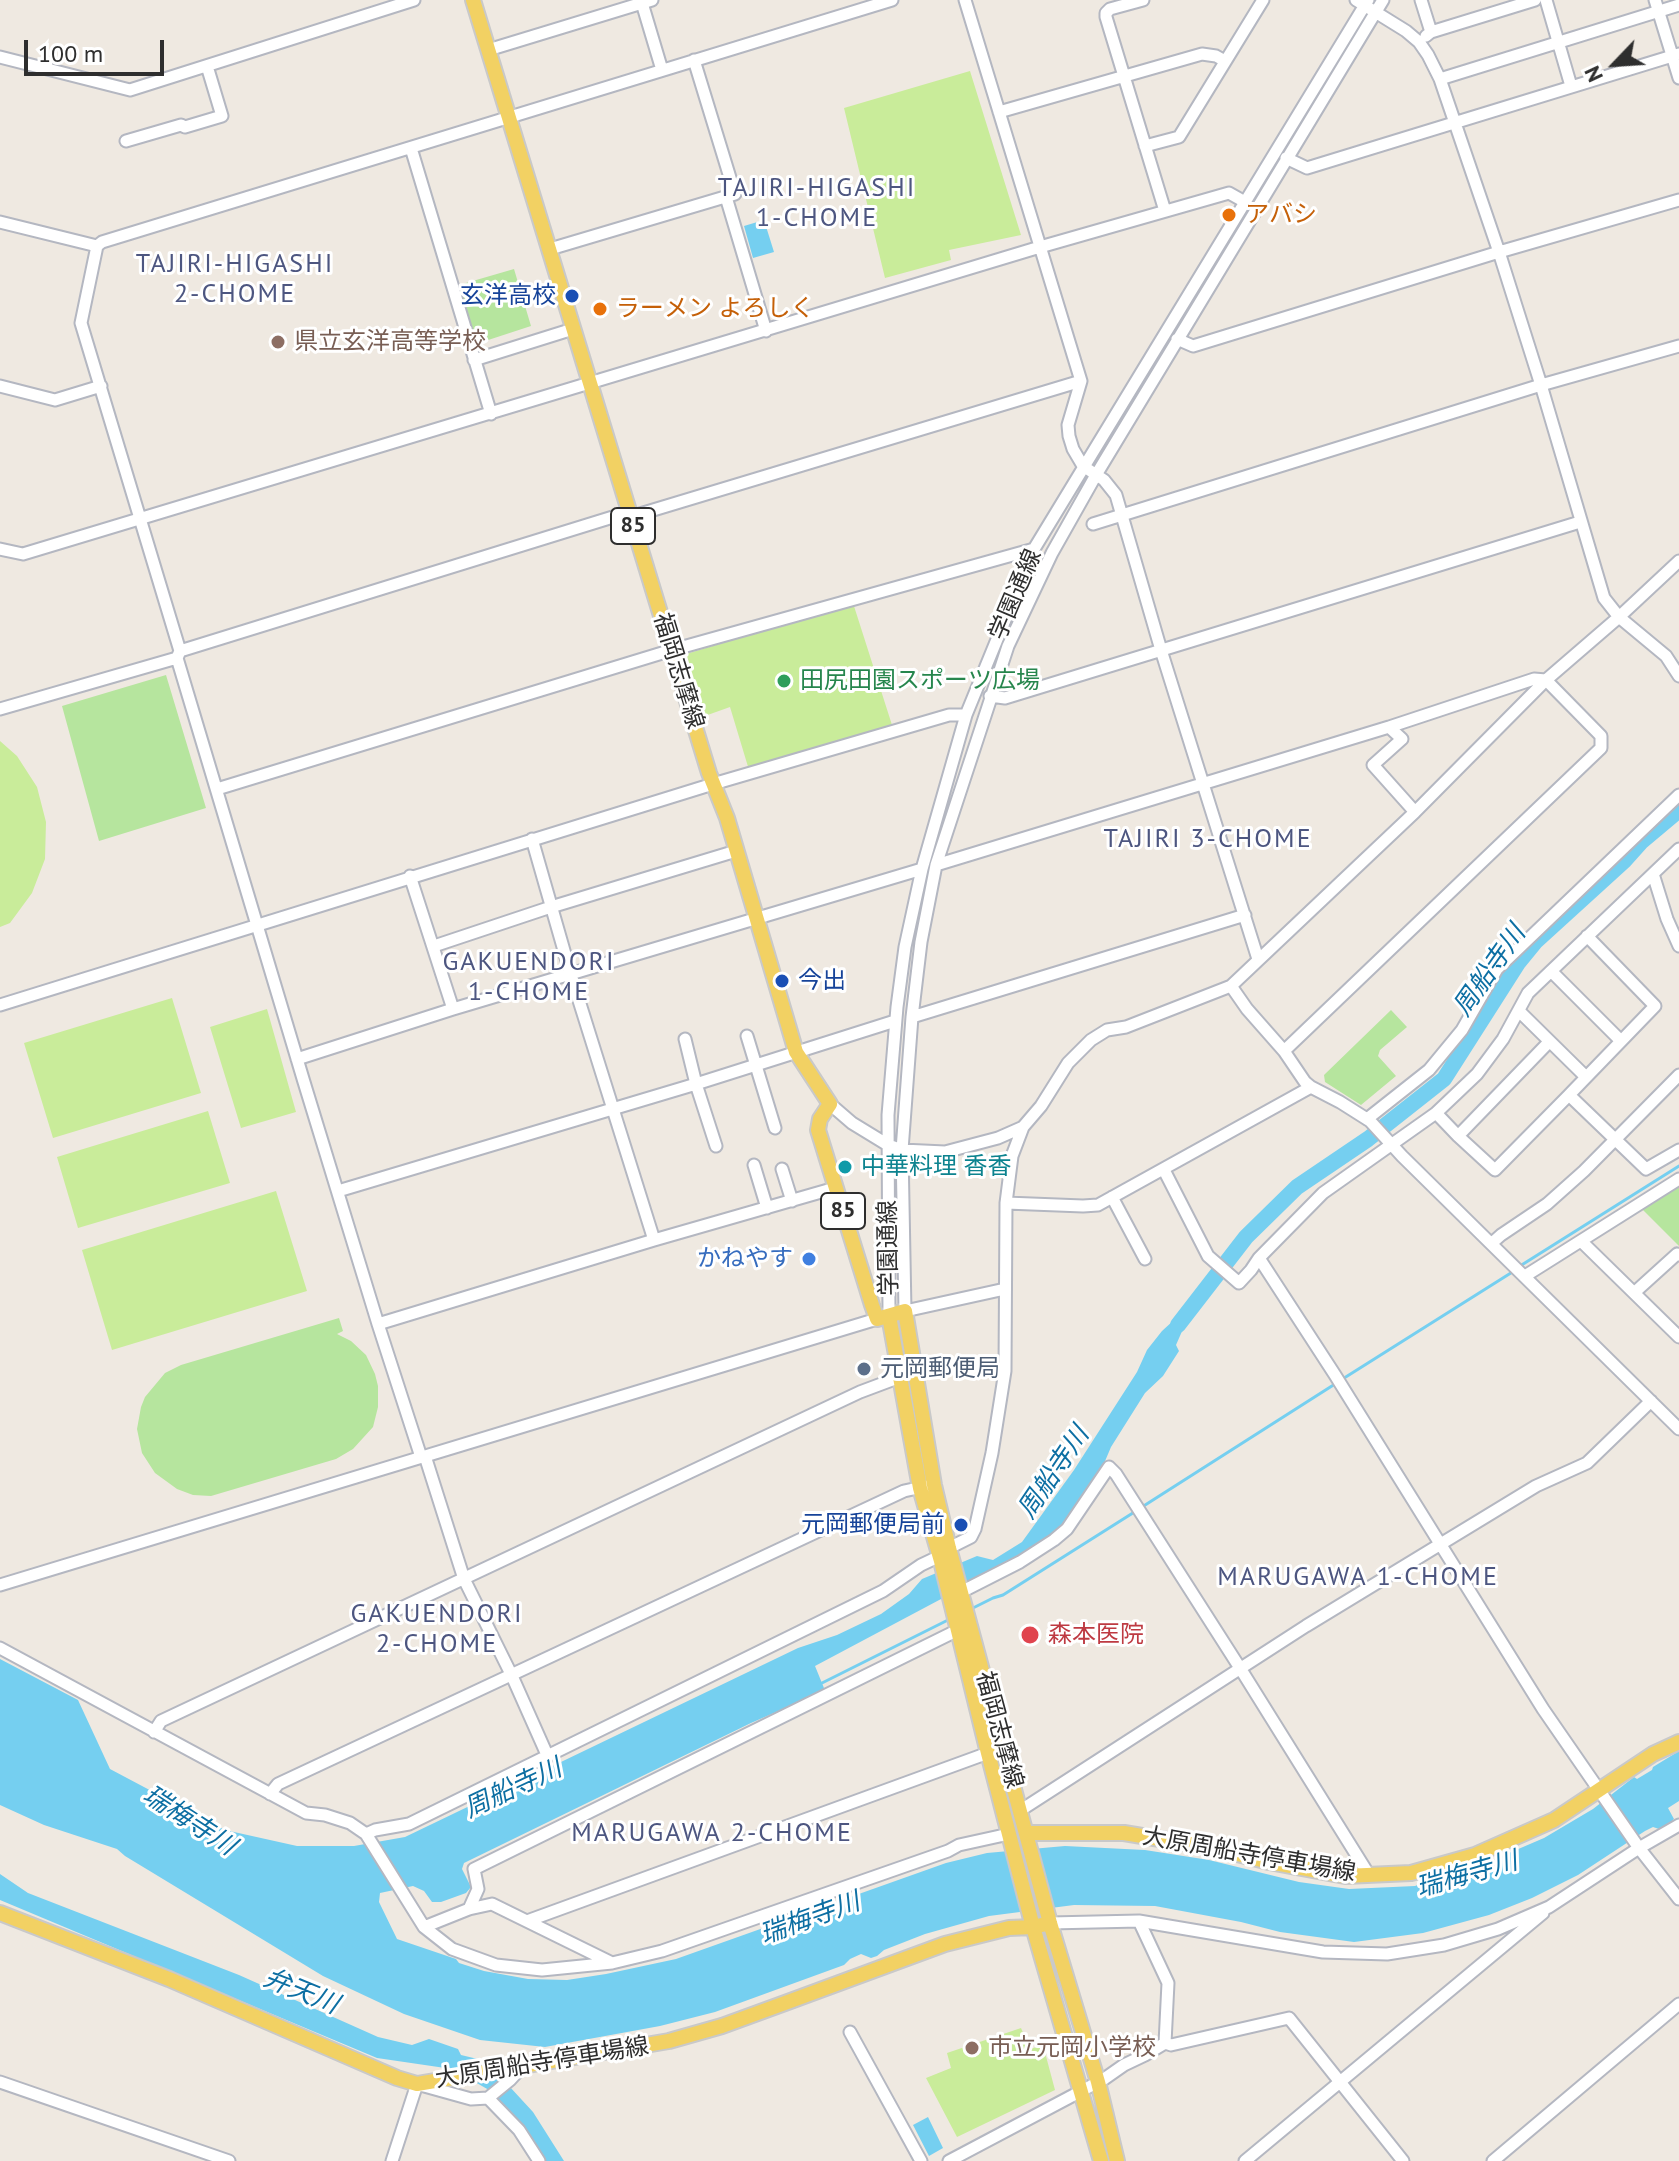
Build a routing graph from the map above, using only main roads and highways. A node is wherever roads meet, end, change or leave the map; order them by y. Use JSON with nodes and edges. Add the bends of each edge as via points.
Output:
{"nodes":[{"id":1,"x":473,"y":0,"type":"edge"},
{"id":2,"x":883,"y":1318,"type":"junction"},
{"id":3,"x":927,"y":1486,"type":"junction"},
{"id":4,"x":943,"y":1555,"type":"junction"},
{"id":5,"x":964,"y":1627,"type":"junction"},
{"id":6,"x":1679,"y":1742,"type":"edge"},
{"id":7,"x":1027,"y":1833,"type":"junction"},
{"id":8,"x":0,"y":1913,"type":"edge"},
{"id":9,"x":1050,"y":1923,"type":"junction"},
{"id":10,"x":1033,"y":1927,"type":"junction"},
{"id":11,"x":1101,"y":2161,"type":"edge"},
{"id":12,"x":1117,"y":2161,"type":"edge"}],
"edges":[{"from":1,"to":2,"type":"main road","name":"福岡志摩線","number":"85","via":[[796,1052],[830,1104],[818,1130]]},
{"from":2,"to":3,"type":"main road","name":"福岡志摩線","number":"85"},
{"from":2,"to":3,"type":"main road","name":"福岡志摩線","number":"85","via":[[905,1311]]},
{"from":3,"to":4,"type":"main road","name":"福岡志摩線","number":"85"},
{"from":4,"to":5,"type":"main road","number":"85"},
{"from":4,"to":5,"type":"main road","name":"福岡志摩線","number":"85","via":[[961,1592]]},
{"from":5,"to":7,"type":"main road","name":"福岡志摩線","number":"85"},
{"from":5,"to":10,"type":"main road","name":"福岡志摩線","number":"85","via":[[988,1753]]},
{"from":6,"to":7,"type":"main road","name":"大原周船寺停車場線","via":[[1554,1820],[1475,1855],[1411,1873],[1345,1876],[1124,1833]]},
{"from":7,"to":9,"type":"main road","name":"福岡志摩線","number":"85"},
{"from":8,"to":10,"type":"main road","name":"大原周船寺停車場線","via":[[417,2084],[505,2076],[521,2068],[669,2041],[945,1944]]},
{"from":9,"to":10,"type":"main road","name":"大原周船寺停車場線"},
{"from":9,"to":12,"type":"main road","name":"福岡志摩線","number":"85"},
{"from":10,"to":11,"type":"main road","name":"福岡志摩線","number":"85"}]}
